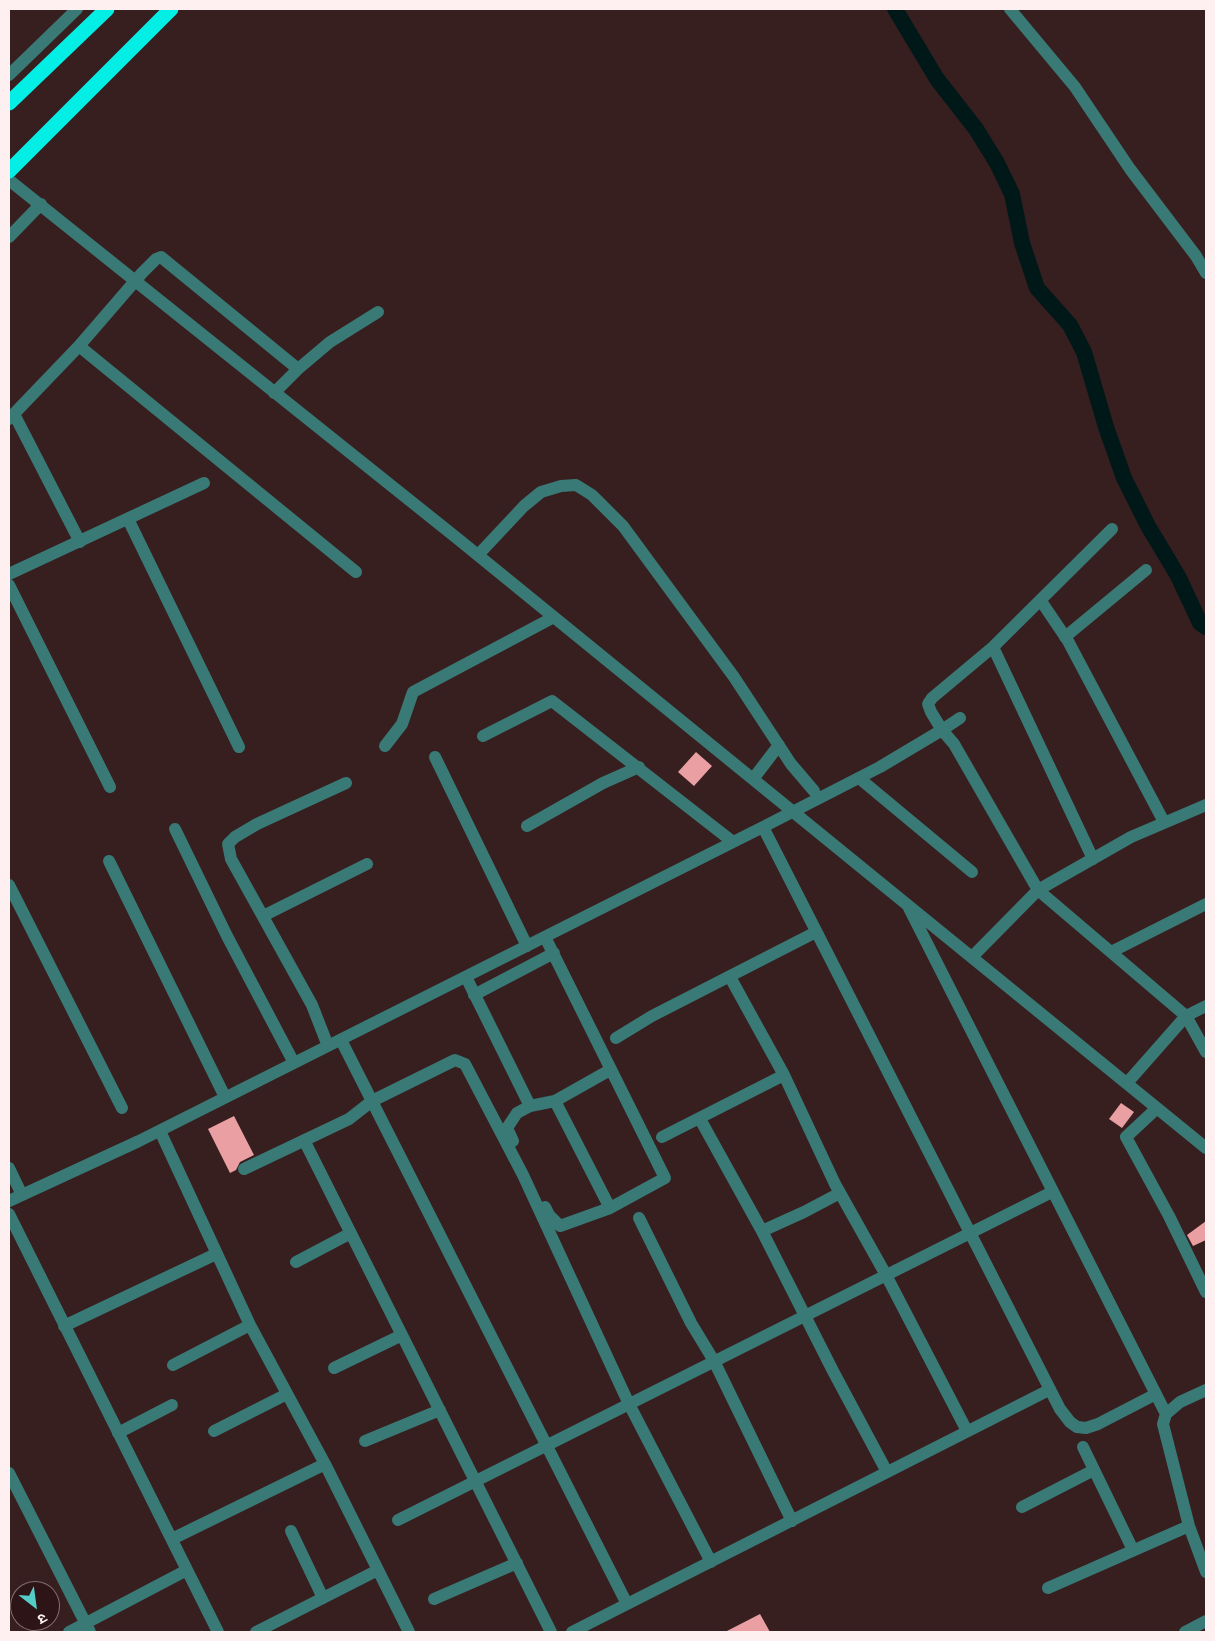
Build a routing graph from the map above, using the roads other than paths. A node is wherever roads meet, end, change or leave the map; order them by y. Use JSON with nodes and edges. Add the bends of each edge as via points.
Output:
{"nodes":[{"id":1,"x":77,"y":9,"type":"edge"},
{"id":2,"x":107,"y":9,"type":"edge"},
{"id":3,"x":171,"y":9,"type":"edge"},
{"id":4,"x":1010,"y":9,"type":"edge"},
{"id":5,"x":9,"y":75,"type":"edge"},
{"id":6,"x":9,"y":102,"type":"edge"},
{"id":7,"x":9,"y":171,"type":"edge"},
{"id":8,"x":9,"y":180,"type":"edge"},
{"id":9,"x":40,"y":204,"type":"junction"},
{"id":10,"x":9,"y":237,"type":"edge"},
{"id":11,"x":1206,"y":273,"type":"edge"},
{"id":12,"x":135,"y":283,"type":"junction"},
{"id":13,"x":378,"y":312,"type":"dead end"},
{"id":14,"x":78,"y":346,"type":"junction"},
{"id":15,"x":298,"y":369,"type":"junction"},
{"id":16,"x":274,"y":393,"type":"junction"},
{"id":17,"x":11,"y":416,"type":"edge"},
{"id":18,"x":204,"y":483,"type":"dead end"},
{"id":19,"x":128,"y":519,"type":"junction"},
{"id":20,"x":1112,"y":529,"type":"dead end"},
{"id":21,"x":80,"y":542,"type":"junction"},
{"id":22,"x":478,"y":555,"type":"junction"},
{"id":23,"x":1146,"y":570,"type":"dead end"},
{"id":24,"x":356,"y":572,"type":"dead end"},
{"id":25,"x":9,"y":574,"type":"edge"},
{"id":26,"x":9,"y":585,"type":"edge"},
{"id":27,"x":1041,"y":601,"type":"junction"},
{"id":28,"x":554,"y":616,"type":"junction"},
{"id":29,"x":1065,"y":637,"type":"junction"},
{"id":30,"x":993,"y":647,"type":"junction"},
{"id":31,"x":960,"y":718,"type":"dead end"},
{"id":32,"x":942,"y":730,"type":"junction"},
{"id":33,"x":483,"y":736,"type":"dead end"},
{"id":34,"x":385,"y":746,"type":"dead end"},
{"id":35,"x":779,"y":746,"type":"junction"},
{"id":36,"x":239,"y":747,"type":"dead end"},
{"id":37,"x":435,"y":757,"type":"dead end"},
{"id":38,"x":639,"y":767,"type":"junction"},
{"id":39,"x":753,"y":778,"type":"junction"},
{"id":40,"x":859,"y":778,"type":"junction"},
{"id":41,"x":346,"y":783,"type":"dead end"},
{"id":42,"x":110,"y":787,"type":"dead end"},
{"id":43,"x":814,"y":791,"type":"dead end"},
{"id":44,"x":1206,"y":805,"type":"edge"},
{"id":45,"x":794,"y":812,"type":"junction"},
{"id":46,"x":1164,"y":822,"type":"junction"},
{"id":47,"x":527,"y":826,"type":"dead end"},
{"id":48,"x":763,"y":827,"type":"junction"},
{"id":49,"x":175,"y":829,"type":"dead end"},
{"id":50,"x":733,"y":842,"type":"junction"},
{"id":51,"x":1093,"y":859,"type":"junction"},
{"id":52,"x":108,"y":861,"type":"dead end"},
{"id":53,"x":367,"y":864,"type":"dead end"},
{"id":54,"x":972,"y":872,"type":"dead end"},
{"id":55,"x":9,"y":885,"type":"edge"},
{"id":56,"x":1038,"y":890,"type":"junction"},
{"id":57,"x":906,"y":904,"type":"junction"},
{"id":58,"x":1206,"y":904,"type":"edge"},
{"id":59,"x":263,"y":916,"type":"junction"},
{"id":60,"x":816,"y":932,"type":"junction"},
{"id":61,"x":545,"y":937,"type":"junction"},
{"id":62,"x":527,"y":946,"type":"junction"},
{"id":63,"x":1111,"y":952,"type":"junction"},
{"id":64,"x":554,"y":955,"type":"junction"},
{"id":65,"x":972,"y":957,"type":"junction"},
{"id":66,"x":466,"y":977,"type":"junction"},
{"id":67,"x":730,"y":977,"type":"junction"},
{"id":68,"x":475,"y":996,"type":"junction"},
{"id":69,"x":1206,"y":1006,"type":"edge"},
{"id":70,"x":1186,"y":1016,"type":"junction"},
{"id":71,"x":616,"y":1038,"type":"dead end"},
{"id":72,"x":341,"y":1040,"type":"junction"},
{"id":73,"x":328,"y":1046,"type":"junction"},
{"id":74,"x":1206,"y":1052,"type":"edge"},
{"id":75,"x":294,"y":1063,"type":"junction"},
{"id":76,"x":610,"y":1070,"type":"junction"},
{"id":77,"x":784,"y":1075,"type":"junction"},
{"id":78,"x":1127,"y":1083,"type":"junction"},
{"id":79,"x":225,"y":1097,"type":"junction"},
{"id":80,"x":372,"y":1102,"type":"junction"},
{"id":81,"x":555,"y":1102,"type":"junction"},
{"id":82,"x":530,"y":1106,"type":"junction"},
{"id":83,"x":122,"y":1108,"type":"dead end"},
{"id":84,"x":1157,"y":1108,"type":"junction"},
{"id":85,"x":700,"y":1119,"type":"junction"},
{"id":86,"x":160,"y":1131,"type":"junction"},
{"id":87,"x":662,"y":1137,"type":"dead end"},
{"id":88,"x":304,"y":1140,"type":"junction"},
{"id":89,"x":1206,"y":1148,"type":"edge"},
{"id":90,"x":9,"y":1168,"type":"edge"},
{"id":91,"x":244,"y":1169,"type":"dead end"},
{"id":92,"x":1052,"y":1192,"type":"junction"},
{"id":93,"x":840,"y":1193,"type":"junction"},
{"id":94,"x":22,"y":1195,"type":"junction"},
{"id":95,"x":9,"y":1202,"type":"edge"},
{"id":96,"x":610,"y":1208,"type":"junction"},
{"id":97,"x":9,"y":1214,"type":"edge"},
{"id":98,"x":638,"y":1218,"type":"dead end"},
{"id":99,"x":762,"y":1231,"type":"junction"},
{"id":100,"x":351,"y":1233,"type":"junction"},
{"id":101,"x":970,"y":1233,"type":"junction"},
{"id":102,"x":216,"y":1254,"type":"junction"},
{"id":103,"x":296,"y":1262,"type":"dead end"},
{"id":104,"x":886,"y":1275,"type":"junction"},
{"id":105,"x":1205,"y":1285,"type":"edge"},
{"id":106,"x":804,"y":1316,"type":"junction"},
{"id":107,"x":250,"y":1325,"type":"junction"},
{"id":108,"x":64,"y":1326,"type":"junction"},
{"id":109,"x":402,"y":1335,"type":"junction"},
{"id":110,"x":714,"y":1361,"type":"junction"},
{"id":111,"x":173,"y":1365,"type":"dead end"},
{"id":112,"x":334,"y":1368,"type":"dead end"},
{"id":113,"x":1049,"y":1390,"type":"junction"},
{"id":114,"x":1206,"y":1390,"type":"edge"},
{"id":115,"x":287,"y":1394,"type":"junction"},
{"id":116,"x":1156,"y":1394,"type":"junction"},
{"id":117,"x":629,"y":1404,"type":"junction"},
{"id":118,"x":172,"y":1405,"type":"dead end"},
{"id":119,"x":440,"y":1410,"type":"junction"},
{"id":120,"x":1166,"y":1414,"type":"junction"},
{"id":121,"x":214,"y":1431,"type":"dead end"},
{"id":122,"x":967,"y":1432,"type":"junction"},
{"id":123,"x":118,"y":1433,"type":"junction"},
{"id":124,"x":365,"y":1440,"type":"dead end"},
{"id":125,"x":546,"y":1445,"type":"junction"},
{"id":126,"x":1083,"y":1446,"type":"dead end"},
{"id":127,"x":325,"y":1464,"type":"junction"},
{"id":128,"x":1094,"y":1470,"type":"junction"},
{"id":129,"x":887,"y":1472,"type":"junction"},
{"id":130,"x":9,"y":1473,"type":"edge"},
{"id":131,"x":475,"y":1481,"type":"junction"},
{"id":132,"x":1022,"y":1507,"type":"dead end"},
{"id":133,"x":398,"y":1520,"type":"dead end"},
{"id":134,"x":792,"y":1521,"type":"junction"},
{"id":135,"x":1189,"y":1526,"type":"junction"},
{"id":136,"x":291,"y":1531,"type":"dead end"},
{"id":137,"x":172,"y":1540,"type":"junction"},
{"id":138,"x":1133,"y":1550,"type":"junction"},
{"id":139,"x":711,"y":1562,"type":"junction"},
{"id":140,"x":516,"y":1563,"type":"junction"},
{"id":141,"x":187,"y":1570,"type":"junction"},
{"id":142,"x":378,"y":1570,"type":"junction"},
{"id":143,"x":1206,"y":1572,"type":"edge"},
{"id":144,"x":1048,"y":1588,"type":"dead end"},
{"id":145,"x":323,"y":1598,"type":"junction"},
{"id":146,"x":434,"y":1600,"type":"dead end"},
{"id":147,"x":627,"y":1604,"type":"junction"},
{"id":148,"x":1206,"y":1622,"type":"edge"},
{"id":149,"x":87,"y":1628,"type":"edge"},
{"id":150,"x":68,"y":1632,"type":"edge"},
{"id":151,"x":218,"y":1632,"type":"edge"},
{"id":152,"x":256,"y":1632,"type":"edge"},
{"id":153,"x":409,"y":1632,"type":"edge"},
{"id":154,"x":551,"y":1632,"type":"edge"},
{"id":155,"x":572,"y":1632,"type":"edge"},
{"id":156,"x":1185,"y":1632,"type":"edge"}],
"edges":[{"from":1,"to":5,"type":"street"},
{"from":2,"to":6,"type":"highway"},
{"from":3,"to":7,"type":"highway"},
{"from":4,"to":11,"type":"street","via":[[1075,87]]},
{"from":8,"to":9,"type":"street"},
{"from":9,"to":10,"type":"street"},
{"from":9,"to":12,"type":"street"},
{"from":12,"to":14,"type":"street"},
{"from":12,"to":15,"type":"street","via":[[161,257]]},
{"from":12,"to":16,"type":"street"},
{"from":13,"to":15,"type":"street","via":[[330,342]]},
{"from":14,"to":17,"type":"street"},
{"from":14,"to":24,"type":"street"},
{"from":15,"to":16,"type":"street"},
{"from":16,"to":22,"type":"street"},
{"from":17,"to":21,"type":"street"},
{"from":18,"to":19,"type":"street"},
{"from":19,"to":21,"type":"street"},
{"from":19,"to":36,"type":"street"},
{"from":20,"to":27,"type":"street"},
{"from":21,"to":25,"type":"street"},
{"from":22,"to":28,"type":"street"},
{"from":22,"to":35,"type":"street","via":[[524,506],[542,492],[576,485],[592,495],[623,526],[734,678]]},
{"from":23,"to":29,"type":"street"},
{"from":26,"to":42,"type":"street"},
{"from":27,"to":29,"type":"street"},
{"from":27,"to":30,"type":"street"},
{"from":28,"to":34,"type":"street","via":[[413,692],[402,724]]},
{"from":28,"to":39,"type":"street"},
{"from":29,"to":46,"type":"street"},
{"from":30,"to":32,"type":"street","via":[[928,704]]},
{"from":30,"to":51,"type":"street"},
{"from":31,"to":32,"type":"street"},
{"from":32,"to":40,"type":"street"},
{"from":32,"to":56,"type":"street","via":[[954,744]]},
{"from":33,"to":38,"type":"street","via":[[552,701]]},
{"from":35,"to":39,"type":"street"},
{"from":35,"to":43,"type":"street"},
{"from":37,"to":62,"type":"street"},
{"from":38,"to":47,"type":"street","via":[[603,783]]},
{"from":38,"to":50,"type":"street"},
{"from":39,"to":45,"type":"street"},
{"from":40,"to":45,"type":"street"},
{"from":40,"to":54,"type":"street"},
{"from":41,"to":59,"type":"street","via":[[257,824],[228,844],[231,859]]},
{"from":44,"to":46,"type":"street"},
{"from":45,"to":48,"type":"street"},
{"from":45,"to":57,"type":"street"},
{"from":46,"to":51,"type":"street"},
{"from":48,"to":50,"type":"street"},
{"from":48,"to":60,"type":"street"},
{"from":49,"to":75,"type":"street"},
{"from":50,"to":61,"type":"street"},
{"from":51,"to":56,"type":"street"},
{"from":52,"to":79,"type":"street"},
{"from":53,"to":59,"type":"street"},
{"from":55,"to":83,"type":"street"},
{"from":56,"to":63,"type":"street"},
{"from":56,"to":65,"type":"street"},
{"from":57,"to":65,"type":"street"},
{"from":57,"to":92,"type":"street"},
{"from":58,"to":63,"type":"street"},
{"from":59,"to":73,"type":"street","via":[[312,1005]]},
{"from":60,"to":67,"type":"street"},
{"from":60,"to":101,"type":"street"},
{"from":61,"to":62,"type":"street"},
{"from":61,"to":64,"type":"street"},
{"from":62,"to":66,"type":"street"},
{"from":63,"to":70,"type":"street"},
{"from":64,"to":68,"type":"street"},
{"from":64,"to":76,"type":"street"},
{"from":65,"to":78,"type":"street"},
{"from":66,"to":68,"type":"street"},
{"from":66,"to":72,"type":"street"},
{"from":67,"to":71,"type":"street"},
{"from":67,"to":77,"type":"street"},
{"from":68,"to":82,"type":"street"},
{"from":69,"to":70,"type":"street"},
{"from":70,"to":74,"type":"street"},
{"from":70,"to":78,"type":"street"},
{"from":72,"to":73,"type":"street"},
{"from":72,"to":80,"type":"street"},
{"from":73,"to":75,"type":"street"},
{"from":75,"to":79,"type":"street"},
{"from":76,"to":81,"type":"street"},
{"from":76,"to":96,"type":"street","via":[[665,1178]]},
{"from":77,"to":85,"type":"street"},
{"from":77,"to":93,"type":"street"},
{"from":78,"to":84,"type":"street"},
{"from":79,"to":86,"type":"street"},
{"from":80,"to":88,"type":"street","via":[[349,1119]]},
{"from":80,"to":117,"type":"street","via":[[455,1060],[465,1064],[523,1175]]},
{"from":80,"to":125,"type":"street"},
{"from":81,"to":82,"type":"street"},
{"from":81,"to":96,"type":"street"},
{"from":82,"to":96,"type":"street","via":[[517,1113],[507,1128],[549,1215],[560,1226]]},
{"from":84,"to":89,"type":"street"},
{"from":84,"to":105,"type":"street","via":[[1126,1137]]},
{"from":85,"to":87,"type":"street"},
{"from":85,"to":99,"type":"street"},
{"from":86,"to":94,"type":"street"},
{"from":86,"to":102,"type":"street"},
{"from":88,"to":91,"type":"street"},
{"from":88,"to":100,"type":"street"},
{"from":90,"to":94,"type":"street"},
{"from":92,"to":101,"type":"street"},
{"from":92,"to":116,"type":"street"},
{"from":93,"to":99,"type":"street"},
{"from":93,"to":104,"type":"street"},
{"from":94,"to":95,"type":"street"},
{"from":97,"to":108,"type":"street"},
{"from":98,"to":110,"type":"street"},
{"from":99,"to":106,"type":"street"},
{"from":100,"to":103,"type":"street"},
{"from":100,"to":109,"type":"street"},
{"from":101,"to":104,"type":"street"},
{"from":101,"to":113,"type":"street"},
{"from":102,"to":107,"type":"street"},
{"from":102,"to":108,"type":"street"},
{"from":104,"to":106,"type":"street"},
{"from":104,"to":122,"type":"street"},
{"from":106,"to":110,"type":"street"},
{"from":106,"to":129,"type":"street"},
{"from":107,"to":111,"type":"street"},
{"from":107,"to":115,"type":"street"},
{"from":108,"to":123,"type":"street"},
{"from":109,"to":112,"type":"street"},
{"from":109,"to":119,"type":"street"},
{"from":110,"to":117,"type":"street"},
{"from":110,"to":134,"type":"street"},
{"from":113,"to":116,"type":"street","via":[[1070,1422],[1086,1428]]},
{"from":113,"to":122,"type":"street"},
{"from":114,"to":120,"type":"street","via":[[1180,1402]]},
{"from":115,"to":121,"type":"street"},
{"from":115,"to":127,"type":"street"},
{"from":116,"to":120,"type":"street"},
{"from":117,"to":125,"type":"street"},
{"from":117,"to":139,"type":"street"},
{"from":118,"to":123,"type":"street"},
{"from":119,"to":124,"type":"street"},
{"from":119,"to":131,"type":"street"},
{"from":120,"to":135,"type":"street","via":[[1162,1424]]},
{"from":122,"to":129,"type":"street"},
{"from":123,"to":137,"type":"street"},
{"from":125,"to":131,"type":"street"},
{"from":125,"to":147,"type":"street"},
{"from":126,"to":128,"type":"street"},
{"from":127,"to":137,"type":"street"},
{"from":127,"to":142,"type":"street"},
{"from":128,"to":132,"type":"street"},
{"from":128,"to":138,"type":"street"},
{"from":129,"to":134,"type":"street"},
{"from":130,"to":149,"type":"street"},
{"from":131,"to":133,"type":"street"},
{"from":131,"to":140,"type":"street"},
{"from":134,"to":139,"type":"street"},
{"from":135,"to":138,"type":"street"},
{"from":135,"to":143,"type":"street"},
{"from":136,"to":145,"type":"street"},
{"from":137,"to":141,"type":"street"},
{"from":138,"to":144,"type":"street"},
{"from":139,"to":147,"type":"street"},
{"from":140,"to":146,"type":"street"},
{"from":140,"to":154,"type":"street"},
{"from":141,"to":149,"type":"street"},
{"from":141,"to":151,"type":"street"},
{"from":142,"to":145,"type":"street"},
{"from":142,"to":153,"type":"street"},
{"from":145,"to":152,"type":"street"},
{"from":147,"to":155,"type":"street"},
{"from":148,"to":156,"type":"street"},
{"from":149,"to":150,"type":"street"}]}
